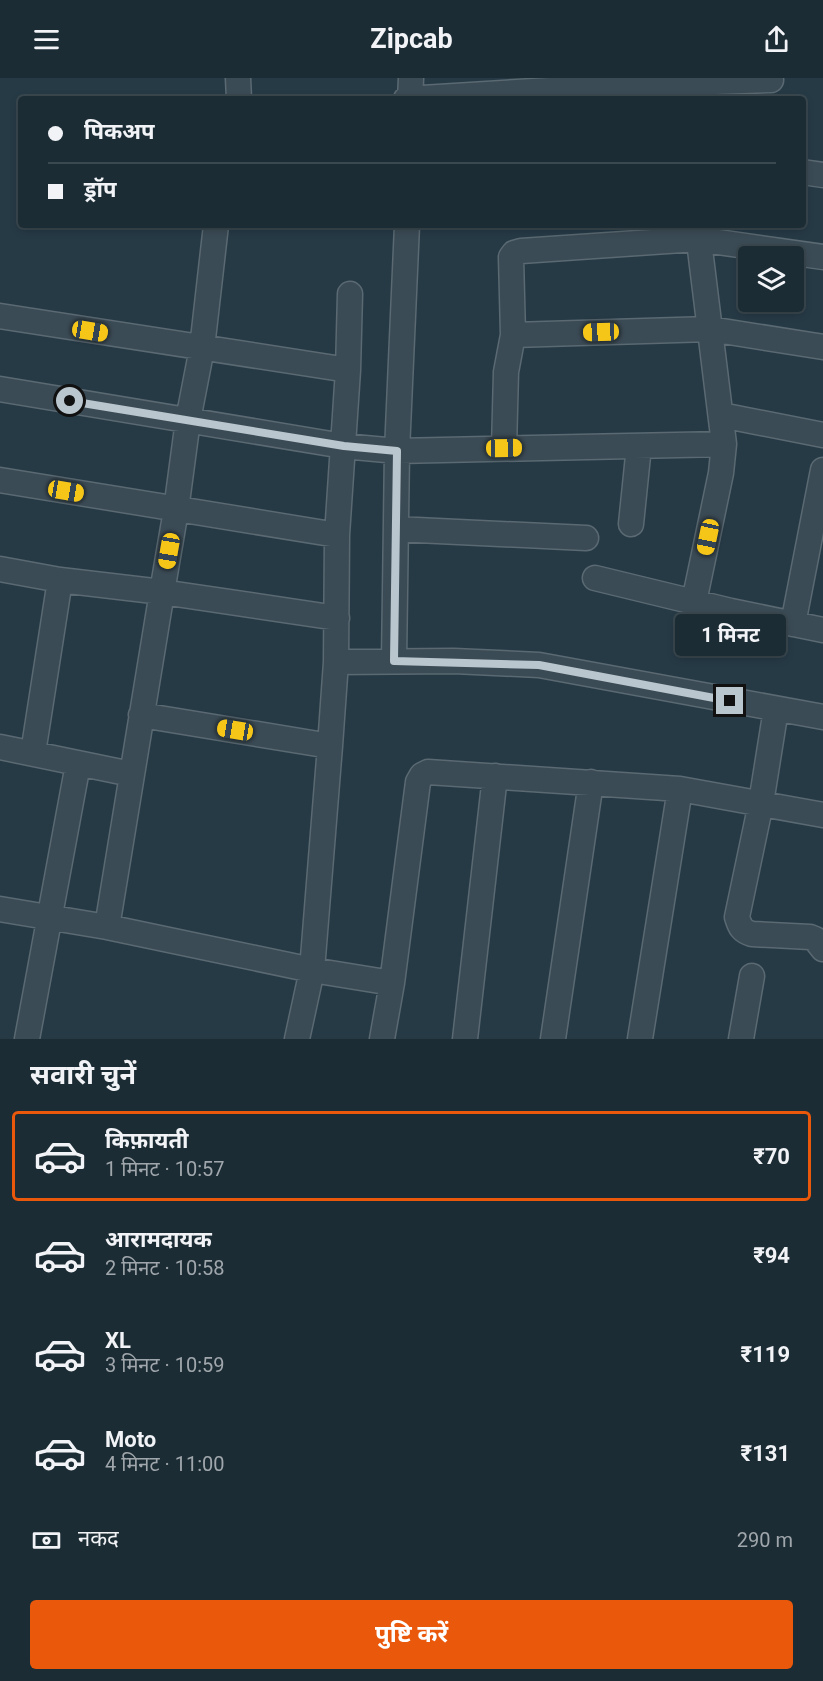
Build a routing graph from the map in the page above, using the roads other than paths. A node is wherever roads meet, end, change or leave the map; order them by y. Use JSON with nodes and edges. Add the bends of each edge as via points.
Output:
{"nodes":[{"id":1,"x":238,"y":78,"type":"edge"},
{"id":2,"x":411,"y":78,"type":"edge"},
{"id":3,"x":772,"y":86,"type":"edge"},
{"id":4,"x":514,"y":95,"type":"edge"},
{"id":5,"x":238,"y":96,"type":"edge"},
{"id":6,"x":408,"y":96,"type":"edge"},
{"id":7,"x":488,"y":96,"type":"edge"},
{"id":8,"x":806,"y":173,"type":"edge"},
{"id":9,"x":823,"y":175,"type":"edge"},
{"id":10,"x":216,"y":228,"type":"edge"},
{"id":11,"x":407,"y":228,"type":"edge"},
{"id":12,"x":697,"y":232,"type":"edge"},
{"id":13,"x":823,"y":257,"type":"edge"},
{"id":14,"x":350,"y":294,"type":"dead end"},
{"id":15,"x":0,"y":316,"type":"edge"},
{"id":16,"x":710,"y":329,"type":"junction"},
{"id":17,"x":513,"y":335,"type":"junction"},
{"id":18,"x":823,"y":347,"type":"edge"},
{"id":19,"x":202,"y":348,"type":"junction"},
{"id":20,"x":348,"y":370,"type":"junction"},
{"id":21,"x":0,"y":389,"type":"edge"},
{"id":22,"x":721,"y":415,"type":"junction"},
{"id":23,"x":188,"y":420,"type":"junction"},
{"id":24,"x":823,"y":435,"type":"edge"},
{"id":25,"x":724,"y":444,"type":"junction"},
{"id":26,"x":344,"y":446,"type":"junction"},
{"id":27,"x":639,"y":446,"type":"junction"},
{"id":28,"x":504,"y":448,"type":"junction"},
{"id":29,"x":397,"y":451,"type":"junction"},
{"id":30,"x":823,"y":470,"type":"edge"},
{"id":31,"x":0,"y":480,"type":"edge"},
{"id":32,"x":176,"y":510,"type":"junction"},
{"id":33,"x":631,"y":524,"type":"dead end"},
{"id":34,"x":396,"y":529,"type":"junction"},
{"id":35,"x":337,"y":535,"type":"junction"},
{"id":36,"x":586,"y":538,"type":"dead end"},
{"id":37,"x":0,"y":569,"type":"edge"},
{"id":38,"x":595,"y":578,"type":"dead end"},
{"id":39,"x":60,"y":580,"type":"junction"},
{"id":40,"x":162,"y":592,"type":"junction"},
{"id":41,"x":694,"y":602,"type":"junction"},
{"id":42,"x":337,"y":618,"type":"junction"},
{"id":43,"x":793,"y":624,"type":"junction"},
{"id":44,"x":823,"y":630,"type":"edge"},
{"id":45,"x":394,"y":661,"type":"junction"},
{"id":46,"x":336,"y":662,"type":"junction"},
{"id":47,"x":776,"y":709,"type":"junction"},
{"id":48,"x":141,"y":715,"type":"junction"},
{"id":49,"x":823,"y":717,"type":"edge"},
{"id":50,"x":330,"y":746,"type":"junction"},
{"id":51,"x":0,"y":747,"type":"edge"},
{"id":52,"x":33,"y":753,"type":"junction"},
{"id":53,"x":78,"y":764,"type":"junction"},
{"id":54,"x":131,"y":774,"type":"junction"},
{"id":55,"x":495,"y":776,"type":"junction"},
{"id":56,"x":591,"y":782,"type":"junction"},
{"id":57,"x":680,"y":789,"type":"junction"},
{"id":58,"x":761,"y":803,"type":"junction"},
{"id":59,"x":823,"y":815,"type":"edge"},
{"id":60,"x":0,"y":909,"type":"edge"},
{"id":61,"x":51,"y":918,"type":"junction"},
{"id":62,"x":107,"y":927,"type":"junction"},
{"id":63,"x":823,"y":949,"type":"edge"},
{"id":64,"x":312,"y":970,"type":"junction"},
{"id":65,"x":752,"y":976,"type":"dead end"},
{"id":66,"x":392,"y":983,"type":"junction"},
{"id":67,"x":27,"y":1039,"type":"edge"},
{"id":68,"x":297,"y":1039,"type":"edge"},
{"id":69,"x":382,"y":1039,"type":"edge"},
{"id":70,"x":465,"y":1039,"type":"edge"},
{"id":71,"x":553,"y":1039,"type":"edge"},
{"id":72,"x":640,"y":1039,"type":"edge"},
{"id":73,"x":741,"y":1039,"type":"edge"}],
"edges":[{"from":1,"to":5,"type":"street"},
{"from":2,"to":6,"type":"street"},
{"from":3,"to":4,"type":"street"},
{"from":4,"to":7,"type":"street"},
{"from":8,"to":9,"type":"street"},
{"from":10,"to":19,"type":"street"},
{"from":11,"to":29,"type":"street"},
{"from":12,"to":13,"type":"street"},
{"from":12,"to":16,"type":"street"},
{"from":12,"to":17,"type":"street","via":[[514,253],[510,257]]},
{"from":14,"to":20,"type":"street"},
{"from":15,"to":19,"type":"street"},
{"from":16,"to":17,"type":"street"},
{"from":16,"to":18,"type":"street"},
{"from":16,"to":22,"type":"street"},
{"from":17,"to":28,"type":"street","via":[[506,372]]},
{"from":19,"to":20,"type":"street"},
{"from":19,"to":23,"type":"street"},
{"from":20,"to":26,"type":"street"},
{"from":21,"to":23,"type":"street"},
{"from":22,"to":24,"type":"street"},
{"from":22,"to":25,"type":"street"},
{"from":23,"to":26,"type":"street"},
{"from":23,"to":32,"type":"street"},
{"from":25,"to":27,"type":"street"},
{"from":25,"to":41,"type":"street"},
{"from":26,"to":29,"type":"street"},
{"from":26,"to":35,"type":"street"},
{"from":27,"to":28,"type":"street"},
{"from":27,"to":33,"type":"street"},
{"from":28,"to":29,"type":"street"},
{"from":29,"to":34,"type":"street"},
{"from":30,"to":43,"type":"street"},
{"from":31,"to":32,"type":"street"},
{"from":32,"to":35,"type":"street"},
{"from":32,"to":40,"type":"street"},
{"from":34,"to":36,"type":"street"},
{"from":34,"to":45,"type":"street"},
{"from":35,"to":42,"type":"street"},
{"from":37,"to":39,"type":"street"},
{"from":38,"to":41,"type":"street"},
{"from":39,"to":40,"type":"street"},
{"from":39,"to":52,"type":"street"},
{"from":40,"to":42,"type":"street"},
{"from":40,"to":48,"type":"street"},
{"from":41,"to":43,"type":"street"},
{"from":42,"to":46,"type":"street"},
{"from":43,"to":44,"type":"street"},
{"from":45,"to":46,"type":"street"},
{"from":45,"to":47,"type":"street","via":[[539,665]]},
{"from":46,"to":50,"type":"street"},
{"from":47,"to":49,"type":"street"},
{"from":47,"to":58,"type":"street"},
{"from":48,"to":50,"type":"street"},
{"from":48,"to":54,"type":"street"},
{"from":50,"to":64,"type":"street"},
{"from":51,"to":52,"type":"street"},
{"from":52,"to":53,"type":"street"},
{"from":53,"to":54,"type":"street"},
{"from":53,"to":61,"type":"street"},
{"from":54,"to":62,"type":"street"},
{"from":55,"to":56,"type":"street"},
{"from":55,"to":66,"type":"street","via":[[428,772],[418,782]]},
{"from":55,"to":70,"type":"street"},
{"from":56,"to":57,"type":"street"},
{"from":56,"to":71,"type":"street"},
{"from":57,"to":58,"type":"street"},
{"from":57,"to":72,"type":"street"},
{"from":58,"to":59,"type":"street"},
{"from":58,"to":63,"type":"street","via":[[738,917],[740,925],[744,932],[752,934],[810,937]]},
{"from":60,"to":61,"type":"street"},
{"from":61,"to":62,"type":"street"},
{"from":61,"to":67,"type":"street"},
{"from":62,"to":64,"type":"street"},
{"from":64,"to":66,"type":"street"},
{"from":64,"to":68,"type":"street"},
{"from":65,"to":73,"type":"street"},
{"from":66,"to":69,"type":"street"}]}
